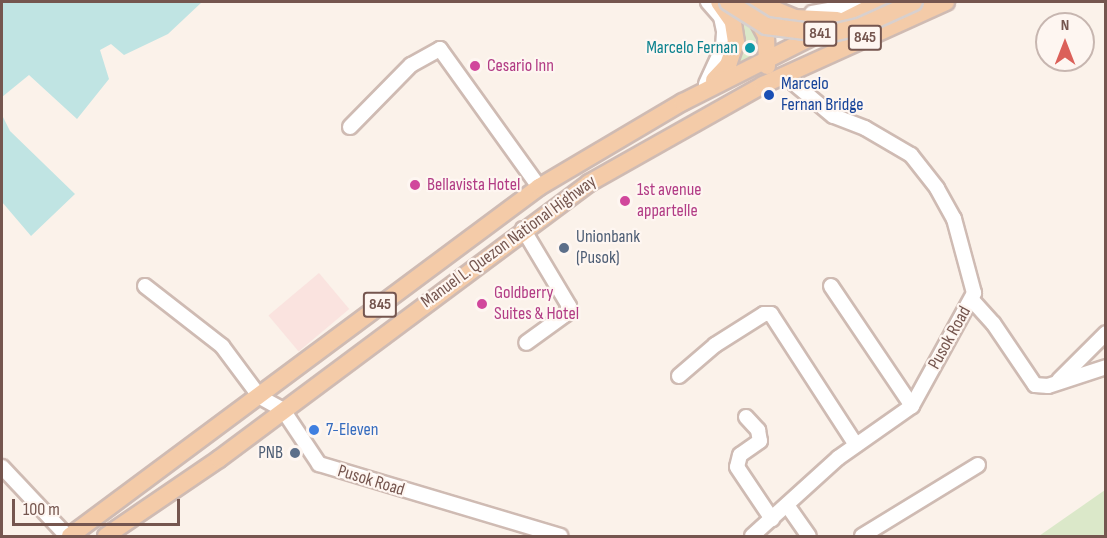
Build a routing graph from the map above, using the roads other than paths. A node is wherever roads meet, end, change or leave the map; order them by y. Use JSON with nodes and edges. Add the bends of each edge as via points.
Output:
{"nodes":[{"id":1,"x":708,"y":2,"type":"edge"},
{"id":2,"x":719,"y":2,"type":"edge"},
{"id":3,"x":729,"y":2,"type":"edge"},
{"id":4,"x":748,"y":2,"type":"edge"},
{"id":5,"x":756,"y":2,"type":"edge"},
{"id":6,"x":776,"y":2,"type":"edge"},
{"id":7,"x":872,"y":2,"type":"edge"},
{"id":8,"x":881,"y":2,"type":"edge"},
{"id":9,"x":914,"y":2,"type":"edge"},
{"id":10,"x":946,"y":2,"type":"edge"},
{"id":11,"x":841,"y":20,"type":"junction"},
{"id":12,"x":769,"y":57,"type":"junction"},
{"id":13,"x":784,"y":75,"type":"junction"},
{"id":14,"x":763,"y":85,"type":"junction"},
{"id":15,"x":703,"y":92,"type":"junction"},
{"id":16,"x":350,"y":127,"type":"dead end"},
{"id":17,"x":600,"y":148,"type":"junction"},
{"id":18,"x":613,"y":168,"type":"junction"},
{"id":19,"x":539,"y":187,"type":"junction"},
{"id":20,"x":523,"y":229,"type":"junction"},
{"id":21,"x":145,"y":286,"type":"dead end"},
{"id":22,"x":831,"y":286,"type":"dead end"},
{"id":23,"x":972,"y":300,"type":"junction"},
{"id":24,"x":1106,"y":333,"type":"edge"},
{"id":25,"x":526,"y":343,"type":"dead end"},
{"id":26,"x":1106,"y":367,"type":"edge"},
{"id":27,"x":679,"y":376,"type":"dead end"},
{"id":28,"x":1057,"y":382,"type":"junction"},
{"id":29,"x":260,"y":397,"type":"junction"},
{"id":30,"x":912,"y":406,"type":"junction"},
{"id":31,"x":283,"y":410,"type":"junction"},
{"id":32,"x":746,"y":417,"type":"dead end"},
{"id":33,"x":856,"y":445,"type":"junction"},
{"id":34,"x":978,"y":465,"type":"dead end"},
{"id":35,"x":2,"y":468,"type":"edge"},
{"id":36,"x":788,"y":505,"type":"junction"},
{"id":37,"x":772,"y":519,"type":"junction"},
{"id":38,"x":69,"y":537,"type":"edge"},
{"id":39,"x":106,"y":537,"type":"edge"},
{"id":40,"x":561,"y":537,"type":"edge"},
{"id":41,"x":752,"y":537,"type":"edge"},
{"id":42,"x":808,"y":537,"type":"edge"},
{"id":43,"x":862,"y":537,"type":"edge"}],
"edges":[{"from":1,"to":15,"type":"street","via":[[721,17],[724,31],[723,47]]},
{"from":2,"to":15,"type":"main road","via":[[733,22],[734,54]]},
{"from":3,"to":9,"type":"main road","number":"841","bridge":true,"via":[[766,26],[828,34],[859,27]]},
{"from":4,"to":12,"type":"main road","via":[[766,36]]},
{"from":5,"to":11,"type":"main road","number":"841","via":[[795,18]]},
{"from":6,"to":7,"type":"street","via":[[784,8],[814,13]]},
{"from":8,"to":11,"type":"main road","name":"Manuel L. Quezon National Highway","number":"845"},
{"from":10,"to":13,"type":"main road","name":"Manuel L. Quezon National Highway","number":"845"},
{"from":11,"to":12,"type":"main road","name":"Manuel L. Quezon National Highway","number":"845"},
{"from":12,"to":14,"type":"main road"},
{"from":12,"to":15,"type":"main road","name":"Manuel L. Quezon National Highway","number":"845"},
{"from":13,"to":14,"type":"main road","name":"Manuel L. Quezon National Highway","number":"845"},
{"from":13,"to":23,"type":"street","name":"Pusok Road","via":[[833,116],[865,128],[911,155],[938,188],[954,219],[974,293]]},
{"from":14,"to":18,"type":"main road","name":"Manuel L. Quezon National Highway","number":"845"},
{"from":15,"to":17,"type":"main road","name":"Manuel L. Quezon National Highway","number":"845"},
{"from":16,"to":19,"type":"street","via":[[411,65],[440,49]]},
{"from":17,"to":18,"type":"main road"},
{"from":17,"to":19,"type":"main road","name":"Manuel L. Quezon National Highway","number":"845"},
{"from":18,"to":20,"type":"main road","name":"Manuel L. Quezon National Highway","number":"845"},
{"from":19,"to":29,"type":"main road","name":"Manuel L. Quezon National Highway","number":"845"},
{"from":20,"to":25,"type":"street","via":[[568,306],[566,314]]},
{"from":20,"to":31,"type":"main road","name":"Manuel L. Quezon National Highway","number":"845"},
{"from":21,"to":29,"type":"street","name":"Pusok Road","via":[[222,346]]},
{"from":22,"to":30,"type":"street"},
{"from":23,"to":28,"type":"street","via":[[993,323],[1035,385]]},
{"from":23,"to":30,"type":"street","name":"Pusok Road","via":[[940,350]]},
{"from":24,"to":28,"type":"street"},
{"from":26,"to":28,"type":"street"},
{"from":27,"to":33,"type":"street","via":[[715,345],[764,314],[771,314]]},
{"from":29,"to":31,"type":"street","name":"Pusok Road"},
{"from":29,"to":38,"type":"main road","name":"Manuel L. Quezon National Highway","number":"845"},
{"from":30,"to":33,"type":"street","name":"Pusok Road"},
{"from":31,"to":39,"type":"main road","name":"Manuel L. Quezon National Highway","number":"845"},
{"from":31,"to":40,"type":"street","name":"Pusok Road","via":[[319,464]]},
{"from":32,"to":37,"type":"street","via":[[758,430],[760,441],[740,455],[737,467]]},
{"from":33,"to":36,"type":"street","name":"Pusok Road"},
{"from":34,"to":43,"type":"street"},
{"from":35,"to":38,"type":"street"},
{"from":36,"to":37,"type":"street","name":"Pusok Road"},
{"from":36,"to":42,"type":"street"},
{"from":37,"to":41,"type":"street","name":"Pusok Road"}]}
